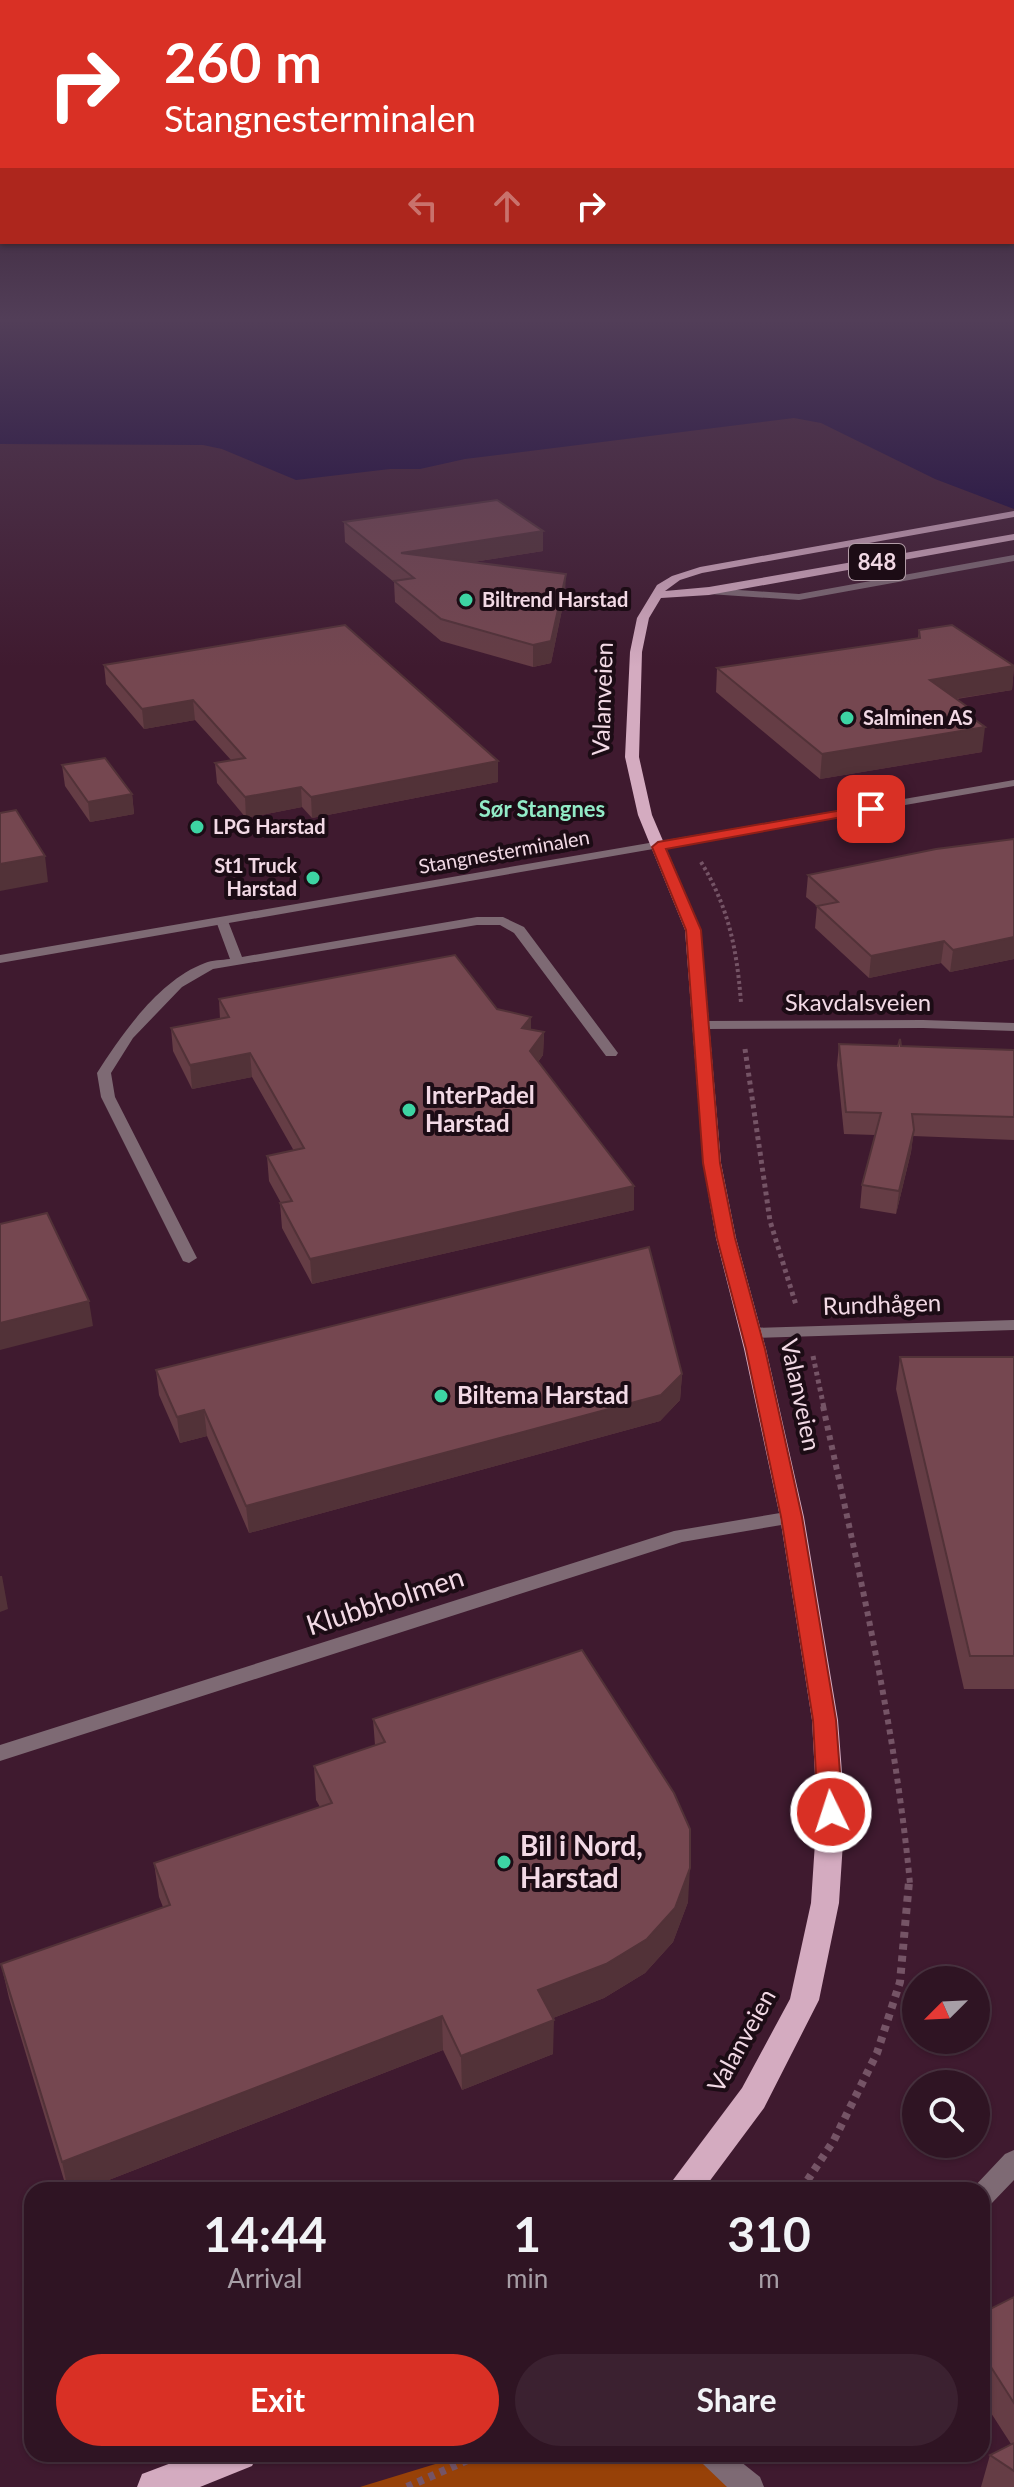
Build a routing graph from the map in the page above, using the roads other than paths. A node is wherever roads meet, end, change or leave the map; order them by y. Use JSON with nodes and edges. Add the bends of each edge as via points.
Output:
{"nodes":[{"id":1,"x":1012,"y":514,"type":"edge"},
{"id":2,"x":985,"y":519,"type":"junction"},
{"id":3,"x":1014,"y":536,"type":"edge"},
{"id":4,"x":1014,"y":558,"type":"edge"},
{"id":5,"x":709,"y":591,"type":"junction"},
{"id":6,"x":659,"y":595,"type":"junction"},
{"id":7,"x":1014,"y":783,"type":"edge"},
{"id":8,"x":658,"y":847,"type":"junction"},
{"id":9,"x":222,"y":921,"type":"junction"},
{"id":10,"x":0,"y":959,"type":"edge"},
{"id":11,"x":237,"y":961,"type":"junction"},
{"id":12,"x":703,"y":1025,"type":"junction"},
{"id":13,"x":1014,"y":1027,"type":"edge"},
{"id":14,"x":611,"y":1053,"type":"dead end"},
{"id":15,"x":189,"y":1258,"type":"dead end"},
{"id":16,"x":1014,"y":1325,"type":"edge"},
{"id":17,"x":751,"y":1333,"type":"junction"},
{"id":18,"x":792,"y":1517,"type":"junction"},
{"id":19,"x":0,"y":1753,"type":"edge"},
{"id":20,"x":1014,"y":2162,"type":"edge"},
{"id":21,"x":690,"y":2182,"type":"edge"},
{"id":22,"x":990,"y":2188,"type":"edge"},
{"id":23,"x":219,"y":2462,"type":"edge"},
{"id":24,"x":729,"y":2462,"type":"edge"},
{"id":25,"x":155,"y":2487,"type":"edge"},
{"id":26,"x":750,"y":2487,"type":"edge"}],
"edges":[{"from":1,"to":2,"type":"main road","number":"848"},
{"from":2,"to":3,"type":"main road","number":"848"},
{"from":2,"to":6,"type":"main road","number":"848","via":[[700,570],[676,578]]},
{"from":3,"to":5,"type":"main road","number":"848"},
{"from":4,"to":5,"type":"street","via":[[799,597]]},
{"from":5,"to":6,"type":"main road","number":"848"},
{"from":6,"to":8,"type":"main road","name":"Valanveien","number":"848","via":[[643,618],[636,652],[632,728],[637,784]]},
{"from":7,"to":8,"type":"street","name":"Stangnesterminalen"},
{"from":8,"to":9,"type":"street","name":"Stangnesterminalen"},
{"from":8,"to":12,"type":"main road","name":"Valanveien","number":"848","via":[[693,930]]},
{"from":9,"to":10,"type":"street","name":"Stangnesterminalen"},
{"from":9,"to":11,"type":"street"},
{"from":11,"to":14,"type":"street","via":[[503,921],[519,930]]},
{"from":11,"to":15,"type":"street","via":[[209,966],[177,984],[128,1036],[104,1073],[108,1097]]},
{"from":12,"to":13,"type":"street","name":"Skavdalsveien"},
{"from":12,"to":17,"type":"main road","name":"Valanveien","number":"848","via":[[712,1163]]},
{"from":16,"to":17,"type":"street","name":"Rundhågen"},
{"from":17,"to":18,"type":"main road","name":"Valanveien","number":"848"},
{"from":18,"to":19,"type":"street","name":"Klubbholmen","via":[[681,1536]]},
{"from":18,"to":21,"type":"main road","name":"Valanveien","number":"848","via":[[825,1720],[831,1812],[825,1903],[804,2000],[753,2098]]},
{"from":20,"to":22,"type":"street"},
{"from":23,"to":25,"type":"main road"},
{"from":24,"to":26,"type":"street"}]}
